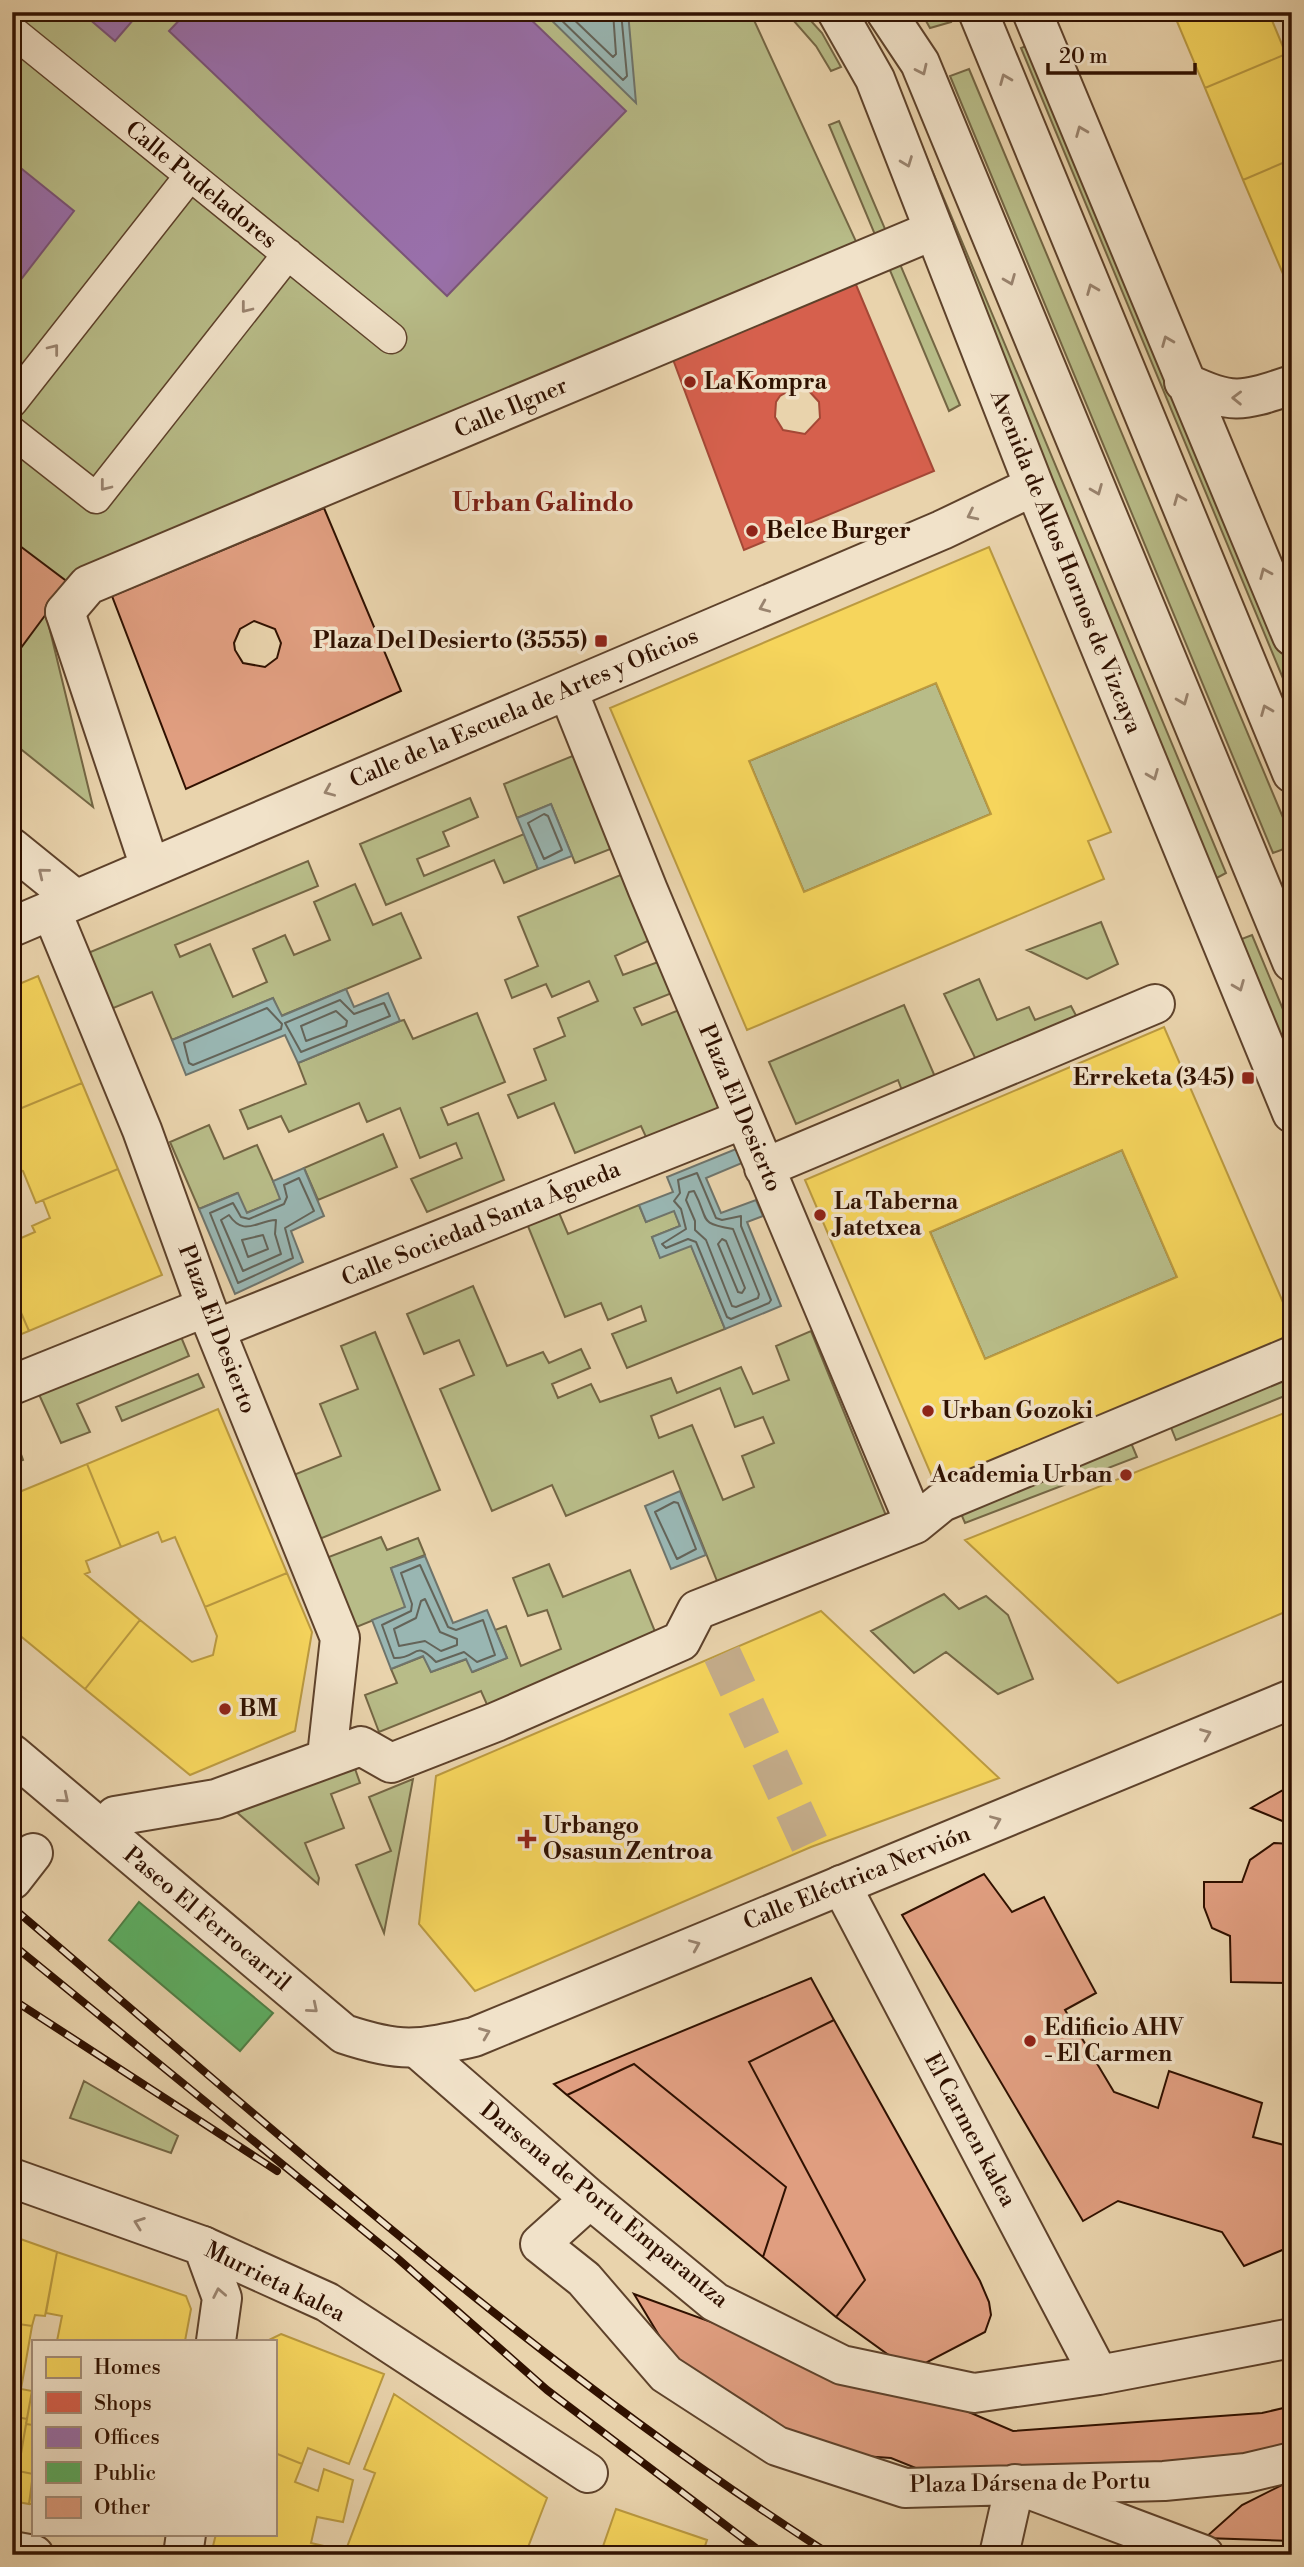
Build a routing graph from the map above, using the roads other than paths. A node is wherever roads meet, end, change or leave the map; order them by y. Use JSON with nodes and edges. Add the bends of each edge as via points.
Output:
{"nodes":[{"id":1,"x":837,"y":12,"type":"edge"},
{"id":2,"x":886,"y":12,"type":"edge"},
{"id":3,"x":978,"y":12,"type":"edge"},
{"id":4,"x":1032,"y":12,"type":"edge"},
{"id":5,"x":12,"y":31,"type":"edge"},
{"id":6,"x":189,"y":177,"type":"junction"},
{"id":7,"x":934,"y":230,"type":"junction"},
{"id":8,"x":288,"y":254,"type":"junction"},
{"id":9,"x":391,"y":338,"type":"dead end"},
{"id":10,"x":1184,"y":382,"type":"junction"},
{"id":11,"x":1292,"y":384,"type":"edge"},
{"id":12,"x":12,"y":402,"type":"edge"},
{"id":13,"x":12,"y":432,"type":"edge"},
{"id":14,"x":1034,"y":485,"type":"junction"},
{"id":15,"x":1292,"y":636,"type":"edge"},
{"id":16,"x":568,"y":691,"type":"junction"},
{"id":17,"x":1292,"y":773,"type":"edge"},
{"id":18,"x":12,"y":848,"type":"edge"},
{"id":19,"x":150,"y":867,"type":"junction"},
{"id":20,"x":63,"y":904,"type":"junction"},
{"id":21,"x":12,"y":927,"type":"edge"},
{"id":22,"x":1292,"y":962,"type":"edge"},
{"id":23,"x":1155,"y":1004,"type":"dead end"},
{"id":24,"x":741,"y":1112,"type":"junction"},
{"id":25,"x":1292,"y":1113,"type":"edge"},
{"id":26,"x":764,"y":1168,"type":"junction"},
{"id":27,"x":211,"y":1318,"type":"junction"},
{"id":28,"x":1292,"y":1356,"type":"edge"},
{"id":29,"x":12,"y":1385,"type":"edge"},
{"id":30,"x":915,"y":1524,"type":"junction"},
{"id":31,"x":1292,"y":1699,"type":"edge"},
{"id":32,"x":12,"y":1754,"type":"edge"},
{"id":33,"x":327,"y":1756,"type":"junction"},
{"id":34,"x":115,"y":1816,"type":"dead end"},
{"id":35,"x":841,"y":1885,"type":"junction"},
{"id":36,"x":419,"y":2050,"type":"junction"},
{"id":37,"x":12,"y":2178,"type":"edge"},
{"id":38,"x":590,"y":2199,"type":"junction"},
{"id":39,"x":203,"y":2246,"type":"junction"},
{"id":40,"x":1292,"y":2338,"type":"edge"},
{"id":41,"x":216,"y":2340,"type":"edge"},
{"id":42,"x":1099,"y":2375,"type":"junction"},
{"id":43,"x":1292,"y":2462,"type":"edge"},
{"id":44,"x":588,"y":2473,"type":"dead end"},
{"id":45,"x":1015,"y":2484,"type":"junction"},
{"id":46,"x":186,"y":2536,"type":"edge"},
{"id":47,"x":12,"y":2551,"type":"edge"},
{"id":48,"x":34,"y":2555,"type":"edge"},
{"id":49,"x":183,"y":2555,"type":"edge"},
{"id":50,"x":999,"y":2555,"type":"edge"},
{"id":51,"x":1204,"y":2555,"type":"edge"}],
"edges":[{"from":1,"to":7,"type":"street","name":"Avenida de Altos Hornos de Vizcaya","one_way":true,"via":[[875,79]]},
{"from":2,"to":22,"type":"street","one_way":true,"via":[[920,62]]},
{"from":17,"to":3,"type":"street","one_way":true},
{"from":10,"to":4,"type":"street","one_way":true},
{"from":5,"to":6,"type":"lane","name":"Calle Pudeladores"},
{"from":6,"to":8,"type":"lane","name":"Calle Pudeladores"},
{"from":12,"to":6,"type":"lane","one_way":true},
{"from":7,"to":14,"type":"street","name":"Avenida de Altos Hornos de Vizcaya"},
{"from":7,"to":19,"type":"street","name":"Calle Ilgner","via":[[77,599]]},
{"from":8,"to":9,"type":"lane","name":"Calle Pudeladores"},
{"from":8,"to":13,"type":"lane","one_way":true,"via":[[96,498]]},
{"from":11,"to":10,"type":"street","one_way":true,"via":[[1249,399],[1219,398]]},
{"from":15,"to":10,"type":"street","one_way":true},
{"from":14,"to":16,"type":"street","name":"Calle de la Escuela de Artes y Oficios","one_way":true,"via":[[942,530]]},
{"from":14,"to":25,"type":"street","name":"Avenida de Altos Hornos de Vizcaya","one_way":true},
{"from":16,"to":19,"type":"street","name":"Calle de la Escuela de Artes y Oficios","one_way":true},
{"from":16,"to":24,"type":"street","name":"Plaza El Desierto"},
{"from":20,"to":18,"type":"street","one_way":true},
{"from":19,"to":20,"type":"street","name":"Calle de la Escuela de Artes y Oficios"},
{"from":20,"to":21,"type":"street","name":"Calle de la Escuela de Artes y Oficios"},
{"from":20,"to":27,"type":"street","name":"Plaza El Desierto"},
{"from":23,"to":26,"type":"street"},
{"from":24,"to":26,"type":"street","name":"Plaza El Desierto"},
{"from":24,"to":27,"type":"street","name":"Calle Sociedad Santa Águeda","via":[[731,1124]]},
{"from":26,"to":30,"type":"street","name":"Plaza El Desierto"},
{"from":27,"to":29,"type":"street","name":"Calle Sociedad Santa Águeda"},
{"from":27,"to":33,"type":"street","name":"Plaza El Desierto","via":[[340,1638]]},
{"from":28,"to":30,"type":"street","via":[[942,1502]]},
{"from":30,"to":33,"type":"street","via":[[697,1610],[681,1641],[496,1722],[391,1763],[361,1746]]},
{"from":35,"to":31,"type":"street","name":"Calle Eléctrica Nervión","one_way":true},
{"from":32,"to":36,"type":"street","name":"Paseo El Ferrocarril","one_way":true,"via":[[344,2034],[381,2046]]},
{"from":33,"to":34,"type":"street","via":[[216,1799]]},
{"from":36,"to":35,"type":"street","name":"Calle Eléctrica Nervión","one_way":true,"via":[[474,2037]]},
{"from":35,"to":42,"type":"street","name":"El Carmen kalea"},
{"from":36,"to":38,"type":"street","name":"Darsena de Portu Emparantza"},
{"from":39,"to":37,"type":"street","name":"Murrieta kalea","one_way":true},
{"from":38,"to":42,"type":"street","name":"Darsena de Portu Emparantza","via":[[715,2302],[842,2365],[974,2393]]},
{"from":38,"to":45,"type":"street","name":"Plaza Dársena de Portu","via":[[540,2244],[584,2279],[666,2374],[777,2446],[905,2488]]},
{"from":41,"to":39,"type":"street","one_way":true,"via":[[222,2298]]},
{"from":39,"to":44,"type":"street","name":"Murrieta kalea","via":[[327,2302]]},
{"from":40,"to":42,"type":"street","name":"Darsena de Portu Emparantza"},
{"from":43,"to":45,"type":"street","name":"Plaza Dársena de Portu","via":[[1246,2473],[1164,2481]]},
{"from":45,"to":50,"type":"street"},
{"from":45,"to":51,"type":"street"},
{"from":46,"to":49,"type":"street"},
{"from":47,"to":48,"type":"street"}]}
